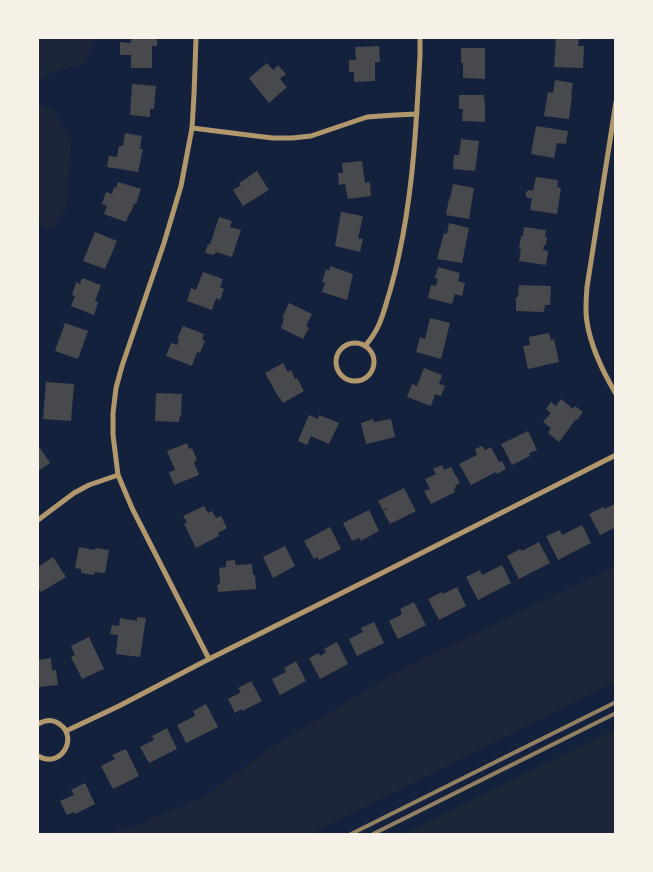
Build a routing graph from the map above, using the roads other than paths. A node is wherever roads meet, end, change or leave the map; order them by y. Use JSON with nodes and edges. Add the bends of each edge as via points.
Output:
{"nodes":[{"id":1,"x":196,"y":38,"type":"edge"},
{"id":2,"x":420,"y":38,"type":"edge"},
{"id":3,"x":616,"y":102,"type":"edge"},
{"id":4,"x":417,"y":114,"type":"junction"},
{"id":5,"x":192,"y":128,"type":"junction"},
{"id":6,"x":366,"y":346,"type":"junction"},
{"id":7,"x":616,"y":394,"type":"edge"},
{"id":8,"x":616,"y":455,"type":"edge"},
{"id":9,"x":118,"y":475,"type":"junction"},
{"id":10,"x":38,"y":520,"type":"edge"},
{"id":11,"x":209,"y":659,"type":"junction"},
{"id":12,"x":38,"y":724,"type":"edge"},
{"id":13,"x":66,"y":731,"type":"junction"},
{"id":14,"x":38,"y":756,"type":"edge"}],
"edges":[{"from":1,"to":5,"type":"street"},
{"from":2,"to":4,"type":"street"},
{"from":3,"to":7,"type":"street","via":[[587,287],[586,312],[593,346]]},
{"from":4,"to":5,"type":"street","via":[[367,117],[311,136],[292,138]]},
{"from":4,"to":6,"type":"street","via":[[413,173],[396,268],[379,326]]},
{"from":5,"to":9,"type":"street","via":[[175,208],[116,388],[113,435]]},
{"from":6,"to":6,"type":"street","via":[[353,343],[337,354],[336,367],[342,378],[354,382],[366,379],[370,374],[374,363]]},
{"from":8,"to":11,"type":"street"},
{"from":9,"to":10,"type":"street","via":[[74,493]]},
{"from":9,"to":11,"type":"street"},
{"from":11,"to":13,"type":"street"},
{"from":12,"to":13,"type":"street","via":[[53,721]]},
{"from":13,"to":14,"type":"street","via":[[68,741],[64,752],[54,759]]}]}
